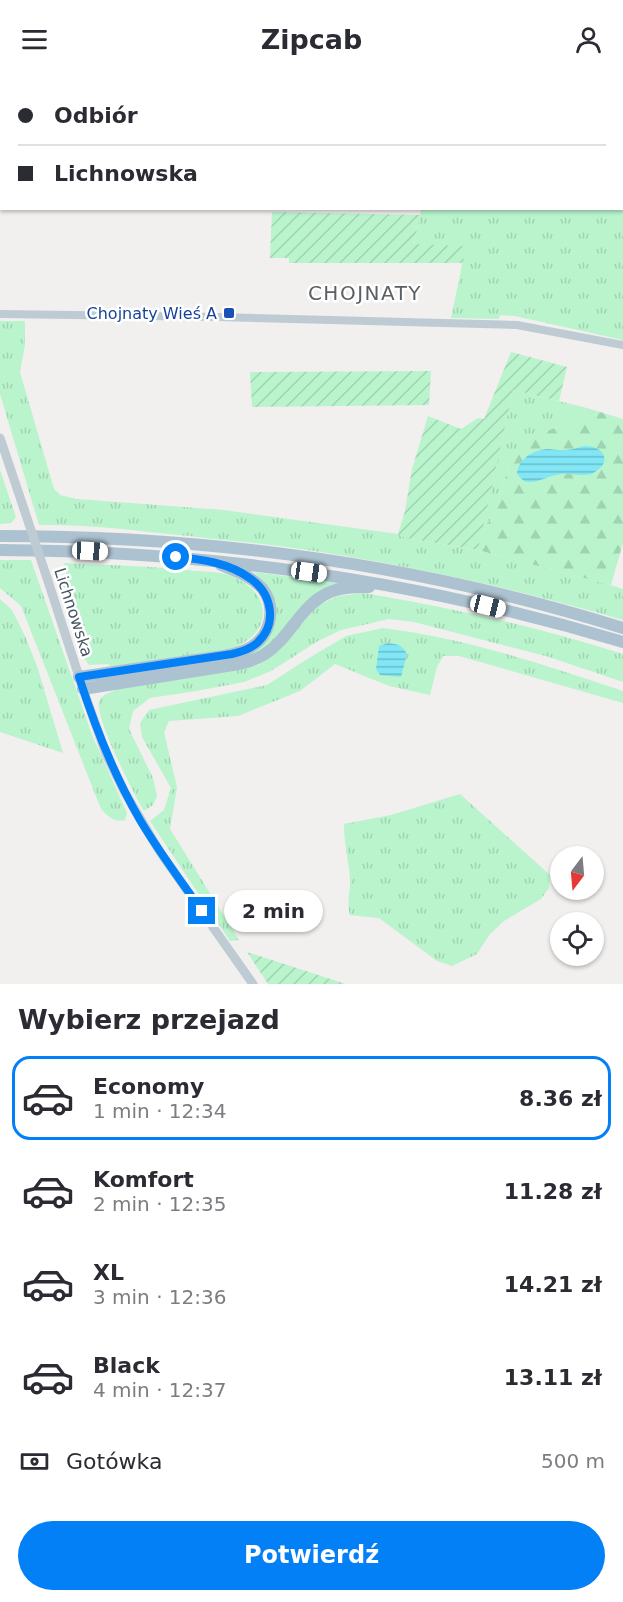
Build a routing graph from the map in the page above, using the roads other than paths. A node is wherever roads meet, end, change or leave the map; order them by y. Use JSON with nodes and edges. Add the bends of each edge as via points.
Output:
{"nodes":[{"id":1,"x":0,"y":314,"type":"edge"},
{"id":2,"x":623,"y":345,"type":"edge"},
{"id":3,"x":0,"y":438,"type":"edge"},
{"id":4,"x":0,"y":536,"type":"edge"},
{"id":5,"x":0,"y":550,"type":"edge"},
{"id":6,"x":203,"y":559,"type":"junction"},
{"id":7,"x":394,"y":586,"type":"junction"},
{"id":8,"x":623,"y":628,"type":"edge"},
{"id":9,"x":623,"y":642,"type":"edge"},
{"id":10,"x":81,"y":683,"type":"junction"},
{"id":11,"x":253,"y":984,"type":"edge"}],
"edges":[{"from":1,"to":2,"type":"street","via":[[517,325]]},
{"from":3,"to":10,"type":"street","name":"Lichnowska","bridge":true},
{"from":4,"to":8,"type":"main road","via":[[150,541],[309,558],[468,587]]},
{"from":5,"to":6,"type":"main road"},
{"from":6,"to":7,"type":"main road"},
{"from":6,"to":10,"type":"main road","via":[[240,572],[262,589],[270,619],[257,642],[224,656]]},
{"from":7,"to":9,"type":"main road","via":[[518,613]]},
{"from":7,"to":10,"type":"main road","via":[[345,588],[326,594],[307,608],[271,650],[247,662]]},
{"from":10,"to":11,"type":"street","name":"Lichnowska","via":[[106,754],[140,819]]}]}
